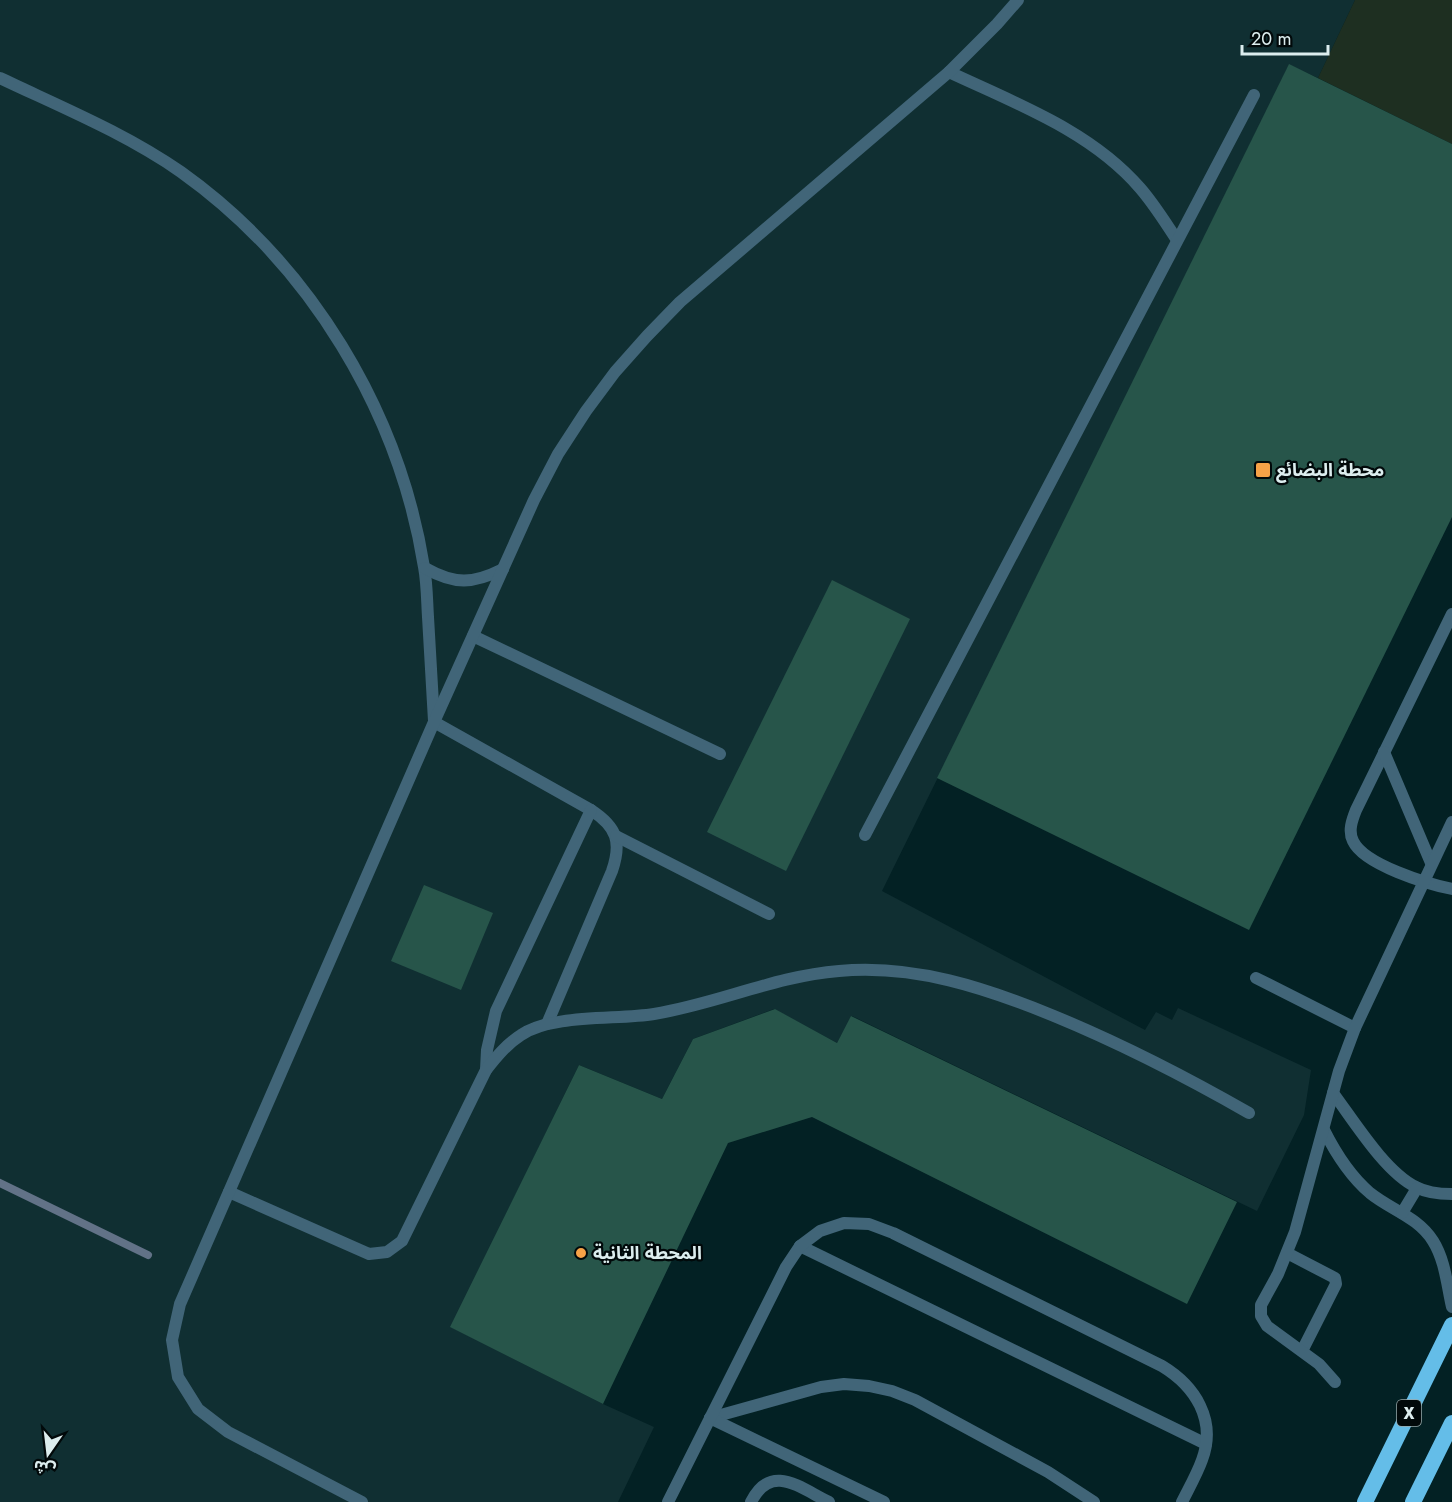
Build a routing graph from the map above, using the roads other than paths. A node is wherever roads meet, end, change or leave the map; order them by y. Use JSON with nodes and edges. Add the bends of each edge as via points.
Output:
{"nodes":[{"id":1,"x":1018,"y":0,"type":"edge"},
{"id":2,"x":949,"y":72,"type":"junction"},
{"id":3,"x":0,"y":78,"type":"edge"},
{"id":4,"x":1254,"y":95,"type":"dead end"},
{"id":5,"x":1177,"y":240,"type":"junction"},
{"id":6,"x":425,"y":568,"type":"junction"},
{"id":7,"x":503,"y":569,"type":"junction"},
{"id":8,"x":1452,"y":614,"type":"edge"},
{"id":9,"x":473,"y":636,"type":"junction"},
{"id":10,"x":434,"y":722,"type":"junction"},
{"id":11,"x":1384,"y":752,"type":"junction"},
{"id":12,"x":720,"y":754,"type":"dead end"},
{"id":13,"x":591,"y":810,"type":"junction"},
{"id":14,"x":1452,"y":822,"type":"edge"},
{"id":15,"x":865,"y":835,"type":"dead end"},
{"id":16,"x":616,"y":836,"type":"junction"},
{"id":17,"x":1431,"y":863,"type":"junction"},
{"id":18,"x":1422,"y":882,"type":"junction"},
{"id":19,"x":1452,"y":889,"type":"edge"},
{"id":20,"x":769,"y":914,"type":"dead end"},
{"id":21,"x":1256,"y":978,"type":"dead end"},
{"id":22,"x":547,"y":1024,"type":"junction"},
{"id":23,"x":1355,"y":1028,"type":"junction"},
{"id":24,"x":486,"y":1070,"type":"junction"},
{"id":25,"x":1333,"y":1093,"type":"junction"},
{"id":26,"x":1249,"y":1113,"type":"dead end"},
{"id":27,"x":1324,"y":1130,"type":"junction"},
{"id":28,"x":1417,"y":1188,"type":"junction"},
{"id":29,"x":229,"y":1192,"type":"junction"},
{"id":30,"x":1452,"y":1194,"type":"edge"},
{"id":31,"x":1402,"y":1213,"type":"junction"},
{"id":32,"x":800,"y":1246,"type":"junction"},
{"id":33,"x":1287,"y":1253,"type":"junction"},
{"id":34,"x":1452,"y":1307,"type":"edge"},
{"id":35,"x":1452,"y":1325,"type":"edge"},
{"id":36,"x":1302,"y":1351,"type":"junction"},
{"id":37,"x":1335,"y":1382,"type":"dead end"},
{"id":38,"x":710,"y":1418,"type":"junction"},
{"id":39,"x":1452,"y":1423,"type":"edge"},
{"id":40,"x":1206,"y":1444,"type":"junction"},
{"id":41,"x":1422,"y":1485,"type":"junction"},
{"id":42,"x":362,"y":1502,"type":"edge"},
{"id":43,"x":668,"y":1502,"type":"edge"},
{"id":44,"x":751,"y":1502,"type":"edge"},
{"id":45,"x":829,"y":1502,"type":"edge"},
{"id":46,"x":884,"y":1502,"type":"edge"},
{"id":47,"x":1094,"y":1502,"type":"edge"},
{"id":48,"x":1182,"y":1502,"type":"edge"},
{"id":49,"x":1365,"y":1502,"type":"edge"},
{"id":50,"x":1413,"y":1502,"type":"edge"},
{"id":51,"x":1424,"y":1502,"type":"edge"}],
"edges":[{"from":1,"to":2,"type":"lane"},
{"from":2,"to":5,"type":"lane","via":[[1089,143],[1139,187]]},
{"from":2,"to":7,"type":"lane","via":[[646,336],[615,372],[558,454]]},
{"from":3,"to":6,"type":"lane","via":[[113,131],[181,172],[242,223],[297,281],[343,346],[380,416],[408,491]]},
{"from":4,"to":5,"type":"lane"},
{"from":5,"to":15,"type":"lane"},
{"from":6,"to":7,"type":"lane","via":[[443,578],[464,581],[484,578]]},
{"from":6,"to":10,"type":"lane"},
{"from":7,"to":9,"type":"lane"},
{"from":8,"to":11,"type":"lane"},
{"from":9,"to":10,"type":"lane"},
{"from":9,"to":12,"type":"lane"},
{"from":10,"to":13,"type":"lane"},
{"from":10,"to":29,"type":"lane"},
{"from":11,"to":17,"type":"lane"},
{"from":11,"to":18,"type":"lane","via":[[1350,825],[1352,841],[1361,854]]},
{"from":13,"to":16,"type":"lane","via":[[606,820]]},
{"from":13,"to":24,"type":"lane","via":[[496,1011]]},
{"from":14,"to":17,"type":"lane"},
{"from":16,"to":20,"type":"lane"},
{"from":16,"to":22,"type":"lane","via":[[618,854],[612,871]]},
{"from":17,"to":18,"type":"lane"},
{"from":18,"to":19,"type":"lane"},
{"from":18,"to":23,"type":"lane"},
{"from":21,"to":23,"type":"lane"},
{"from":22,"to":24,"type":"lane","via":[[523,1034],[502,1050]]},
{"from":22,"to":26,"type":"lane","via":[[654,1014],[805,975],[840,970],[910,972],[979,988],[1090,1031]]},
{"from":23,"to":25,"type":"lane"},
{"from":24,"to":29,"type":"lane","via":[[411,1226],[402,1241],[387,1252],[369,1254]]},
{"from":25,"to":27,"type":"lane"},
{"from":25,"to":28,"type":"lane","via":[[1383,1160]]},
{"from":27,"to":31,"type":"lane","via":[[1356,1180]]},
{"from":27,"to":33,"type":"lane"},
{"from":28,"to":30,"type":"lane"},
{"from":28,"to":31,"type":"lane"},
{"from":29,"to":42,"type":"lane","via":[[180,1304],[172,1340],[178,1377],[198,1409],[228,1432]]},
{"from":31,"to":34,"type":"lane","via":[[1432,1239],[1442,1258]]},
{"from":32,"to":38,"type":"lane"},
{"from":32,"to":40,"type":"lane"},
{"from":32,"to":40,"type":"lane","via":[[820,1231],[844,1223],[869,1224],[892,1233],[1178,1376],[1201,1407]]},
{"from":33,"to":36,"type":"lane","via":[[1262,1305],[1261,1316],[1267,1326]]},
{"from":33,"to":36,"type":"lane","via":[[1335,1278],[1336,1284]]},
{"from":35,"to":49,"type":"highway","number":"X"},
{"from":36,"to":37,"type":"lane"},
{"from":38,"to":43,"type":"lane"},
{"from":38,"to":46,"type":"lane"},
{"from":38,"to":47,"type":"lane","via":[[821,1387],[844,1384],[892,1391],[1048,1472]]},
{"from":39,"to":41,"type":"highway"},
{"from":40,"to":48,"type":"lane"},
{"from":41,"to":50,"type":"highway"},
{"from":41,"to":51,"type":"lane"},
{"from":44,"to":45,"type":"lane","via":[[763,1484],[777,1479]]}]}
